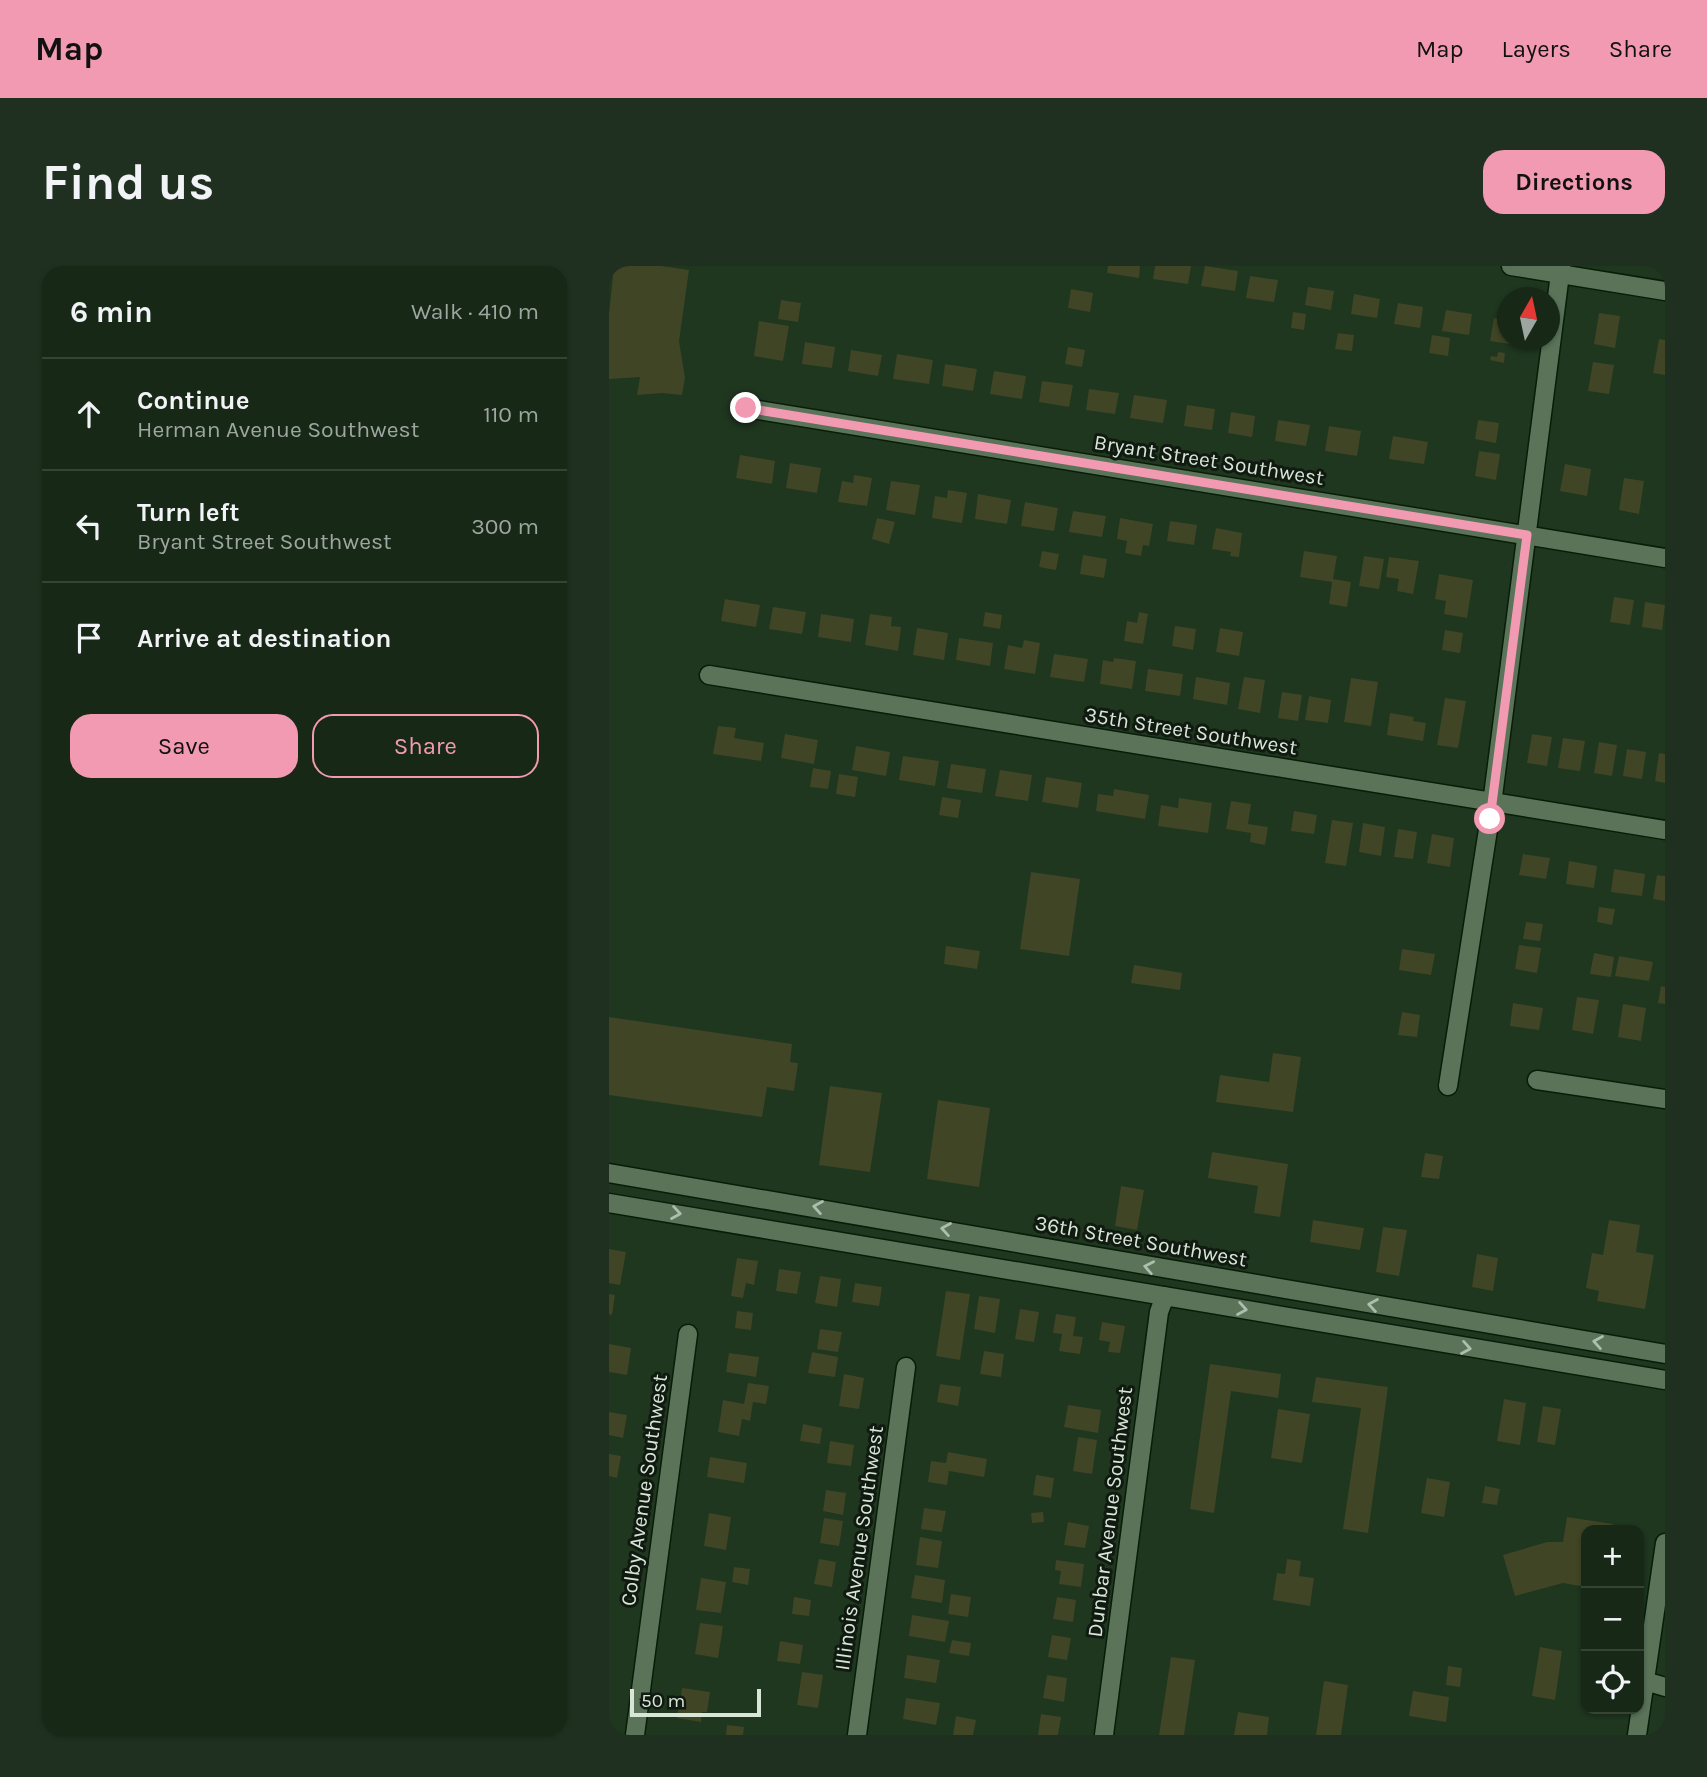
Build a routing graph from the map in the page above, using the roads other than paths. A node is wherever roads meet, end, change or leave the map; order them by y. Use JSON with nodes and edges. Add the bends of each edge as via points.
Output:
{"nodes":[{"id":1,"x":1511,"y":266,"type":"edge"},
{"id":2,"x":1561,"y":270,"type":"edge"},
{"id":3,"x":1665,"y":291,"type":"edge"},
{"id":4,"x":746,"y":408,"type":"dead end"},
{"id":5,"x":1527,"y":535,"type":"junction"},
{"id":6,"x":1665,"y":558,"type":"edge"},
{"id":7,"x":709,"y":676,"type":"dead end"},
{"id":8,"x":1492,"y":804,"type":"junction"},
{"id":9,"x":1665,"y":831,"type":"edge"},
{"id":10,"x":1538,"y":1080,"type":"dead end"},
{"id":11,"x":1448,"y":1086,"type":"dead end"},
{"id":12,"x":1665,"y":1099,"type":"edge"},
{"id":13,"x":609,"y":1173,"type":"edge"},
{"id":14,"x":609,"y":1203,"type":"edge"},
{"id":15,"x":1165,"y":1296,"type":"junction"},
{"id":16,"x":688,"y":1334,"type":"dead end"},
{"id":17,"x":1665,"y":1354,"type":"edge"},
{"id":18,"x":906,"y":1367,"type":"dead end"},
{"id":19,"x":1665,"y":1380,"type":"edge"},
{"id":20,"x":1665,"y":1543,"type":"edge"},
{"id":21,"x":1645,"y":1681,"type":"junction"},
{"id":22,"x":1665,"y":1687,"type":"edge"},
{"id":23,"x":635,"y":1735,"type":"edge"},
{"id":24,"x":857,"y":1735,"type":"edge"},
{"id":25,"x":1104,"y":1735,"type":"edge"},
{"id":26,"x":1637,"y":1735,"type":"edge"}],
"edges":[{"from":1,"to":2,"type":"street"},
{"from":2,"to":3,"type":"street"},
{"from":2,"to":5,"type":"street"},
{"from":4,"to":5,"type":"street","name":"Bryant Street Southwest"},
{"from":5,"to":6,"type":"street","name":"Bryant Street Southwest"},
{"from":5,"to":8,"type":"street"},
{"from":7,"to":8,"type":"street","name":"35th Street Southwest"},
{"from":8,"to":9,"type":"street","name":"35th Street Southwest"},
{"from":8,"to":11,"type":"street"},
{"from":10,"to":12,"type":"street"},
{"from":17,"to":13,"type":"street","name":"36th Street Southwest","one_way":true},
{"from":14,"to":15,"type":"street","one_way":true},
{"from":15,"to":19,"type":"street","one_way":true},
{"from":15,"to":25,"type":"street","name":"Dunbar Avenue Southwest","via":[[1159,1312]]},
{"from":16,"to":23,"type":"street","name":"Colby Avenue Southwest"},
{"from":18,"to":24,"type":"street","name":"Illinois Avenue Southwest"},
{"from":20,"to":21,"type":"street"},
{"from":21,"to":22,"type":"street"},
{"from":21,"to":26,"type":"street"}]}
